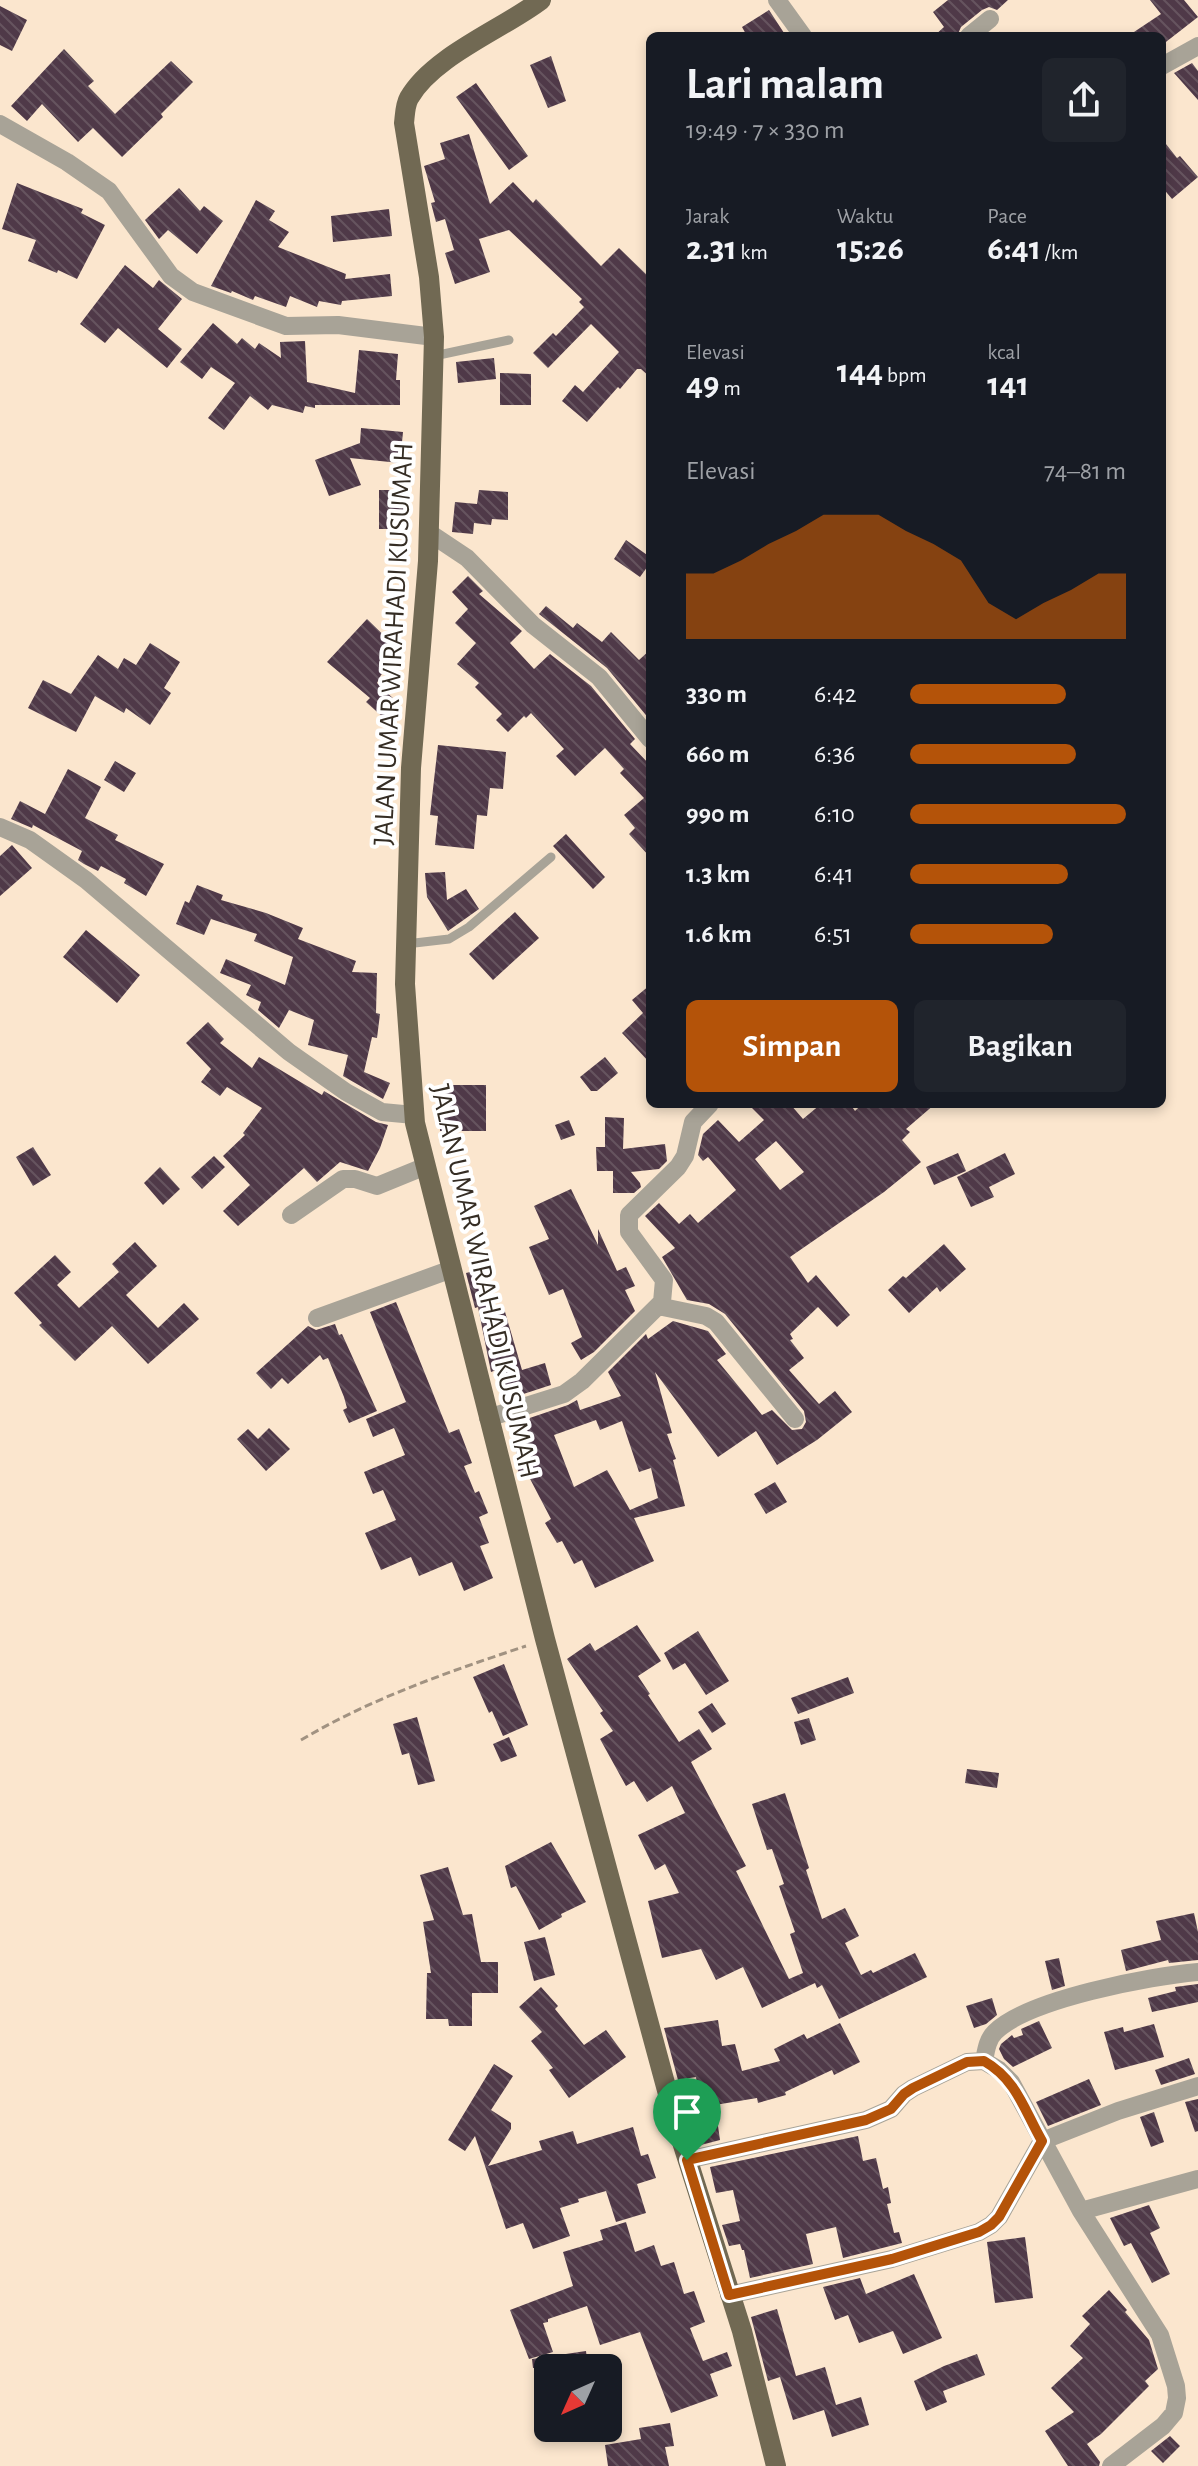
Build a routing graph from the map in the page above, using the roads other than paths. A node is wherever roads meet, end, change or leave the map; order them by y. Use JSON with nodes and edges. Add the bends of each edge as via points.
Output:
{"nodes":[{"id":1,"x":541,"y":0,"type":"edge"},
{"id":2,"x":777,"y":0,"type":"edge"},
{"id":3,"x":990,"y":19,"type":"dead end"},
{"id":4,"x":800,"y":32,"type":"edge"},
{"id":5,"x":974,"y":32,"type":"edge"},
{"id":6,"x":1198,"y":46,"type":"edge"},
{"id":7,"x":1166,"y":64,"type":"edge"},
{"id":8,"x":0,"y":124,"type":"edge"},
{"id":9,"x":509,"y":340,"type":"dead end"},
{"id":10,"x":434,"y":346,"type":"junction"},
{"id":11,"x":428,"y":532,"type":"junction"},
{"id":12,"x":646,"y":734,"type":"edge"},
{"id":13,"x":0,"y":827,"type":"edge"},
{"id":14,"x":551,"y":857,"type":"dead end"},
{"id":15,"x":406,"y":944,"type":"junction"},
{"id":16,"x":706,"y":1108,"type":"edge"},
{"id":17,"x":414,"y":1115,"type":"junction"},
{"id":18,"x":426,"y":1166,"type":"junction"},
{"id":19,"x":291,"y":1215,"type":"dead end"},
{"id":20,"x":452,"y":1269,"type":"junction"},
{"id":21,"x":658,"y":1306,"type":"junction"},
{"id":22,"x":317,"y":1318,"type":"dead end"},
{"id":23,"x":488,"y":1418,"type":"junction"},
{"id":24,"x":795,"y":1419,"type":"dead end"},
{"id":25,"x":1198,"y":1972,"type":"edge"},
{"id":26,"x":984,"y":2061,"type":"junction"},
{"id":27,"x":1198,"y":2086,"type":"edge"},
{"id":28,"x":1042,"y":2141,"type":"junction"},
{"id":29,"x":687,"y":2160,"type":"junction"},
{"id":30,"x":1198,"y":2179,"type":"edge"},
{"id":31,"x":1081,"y":2211,"type":"junction"},
{"id":32,"x":729,"y":2295,"type":"junction"},
{"id":33,"x":776,"y":2466,"type":"edge"},
{"id":34,"x":1111,"y":2466,"type":"edge"}],
"edges":[{"from":1,"to":10,"type":"main road","name":"JALAN UMAR WIRAHADI KUSUMAH","via":[[435,70],[407,101],[404,123],[429,277]]},
{"from":2,"to":4,"type":"street"},
{"from":3,"to":5,"type":"street"},
{"from":6,"to":7,"type":"street"},
{"from":8,"to":10,"type":"street","via":[[109,191],[171,276],[193,292],[286,326],[338,325]]},
{"from":9,"to":10,"type":"lane"},
{"from":10,"to":11,"type":"main road","name":"JALAN UMAR WIRAHADI KUSUMAH"},
{"from":11,"to":12,"type":"street","via":[[467,558],[533,625],[599,677]]},
{"from":11,"to":15,"type":"main road","name":"JALAN UMAR WIRAHADI KUSUMAH","via":[[411,768]]},
{"from":13,"to":17,"type":"street","via":[[30,840],[86,880],[289,1052],[346,1092],[382,1112]]},
{"from":14,"to":15,"type":"lane","via":[[449,939]]},
{"from":15,"to":17,"type":"main road","name":"JALAN UMAR WIRAHADI KUSUMAH"},
{"from":16,"to":21,"type":"street","via":[[693,1122],[678,1167],[629,1215],[629,1232],[664,1280]]},
{"from":17,"to":18,"type":"main road","name":"JALAN UMAR WIRAHADI KUSUMAH"},
{"from":18,"to":19,"type":"street","via":[[377,1186],[343,1179]]},
{"from":18,"to":20,"type":"main road","name":"JALAN UMAR WIRAHADI KUSUMAH"},
{"from":20,"to":22,"type":"street"},
{"from":20,"to":23,"type":"main road","name":"JALAN UMAR WIRAHADI KUSUMAH"},
{"from":21,"to":23,"type":"street","via":[[564,1394]]},
{"from":21,"to":24,"type":"street","via":[[716,1322]]},
{"from":23,"to":29,"type":"main road","name":"JALAN UMAR WIRAHADI KUSUMAH"},
{"from":25,"to":26,"type":"street","via":[[1160,1975],[1050,2003],[997,2030]]},
{"from":26,"to":28,"type":"street","via":[[1011,2082]]},
{"from":26,"to":29,"type":"street","via":[[967,2062],[913,2088],[891,2109],[866,2120]]},
{"from":27,"to":28,"type":"street"},
{"from":28,"to":31,"type":"street"},
{"from":28,"to":32,"type":"street","via":[[999,2217],[979,2232],[892,2259]]},
{"from":29,"to":32,"type":"main road","name":"JALAN UMAR WIRAHADI KUSUMAH"},
{"from":30,"to":31,"type":"street"},
{"from":31,"to":34,"type":"street","via":[[1160,2335],[1176,2386],[1174,2413]]},
{"from":32,"to":33,"type":"main road","name":"JALAN UMAR WIRAHADI KUSUMAH"}]}
